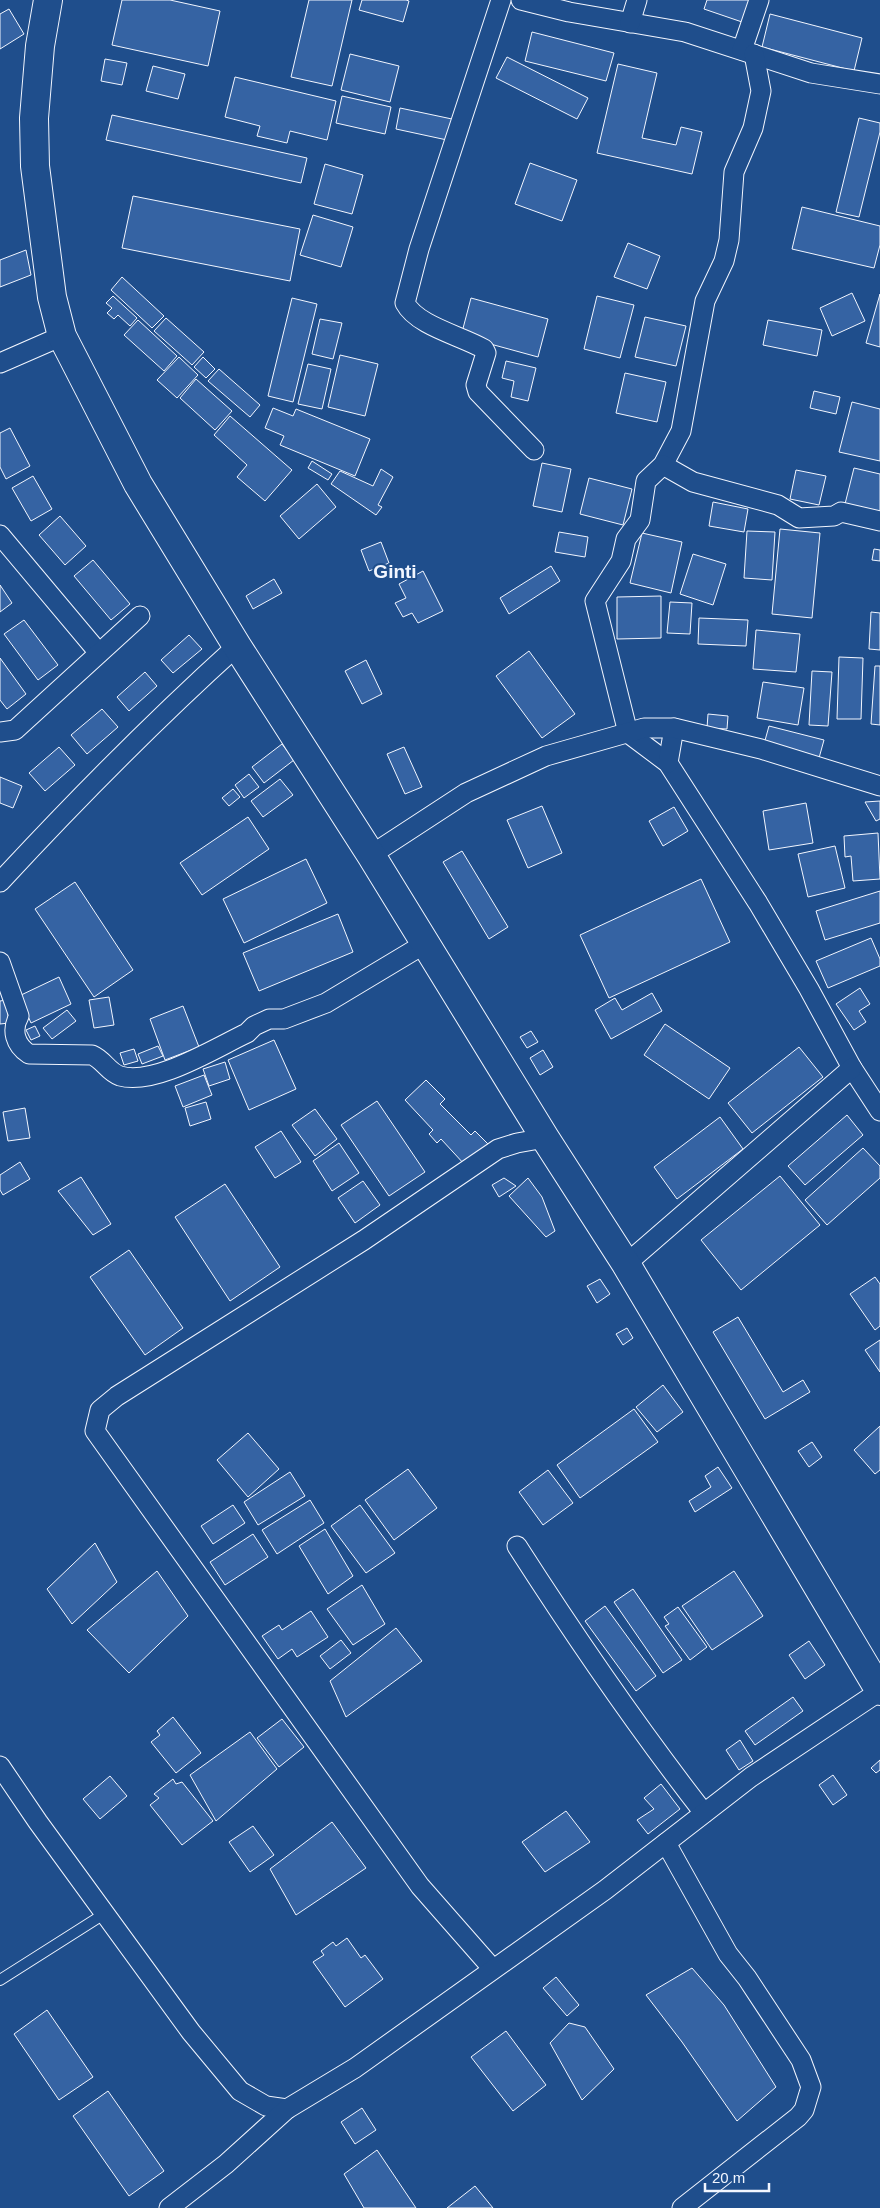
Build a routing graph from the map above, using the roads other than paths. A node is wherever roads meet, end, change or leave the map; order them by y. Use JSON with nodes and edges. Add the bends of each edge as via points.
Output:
{"nodes":[{"id":1,"x":48,"y":0,"type":"edge"},
{"id":2,"x":501,"y":0,"type":"edge"},
{"id":3,"x":521,"y":0,"type":"edge"},
{"id":4,"x":637,"y":0,"type":"edge"},
{"id":5,"x":759,"y":0,"type":"edge"},
{"id":6,"x":630,"y":23,"type":"junction"},
{"id":7,"x":748,"y":52,"type":"junction"},
{"id":8,"x":880,"y":84,"type":"edge"},
{"id":9,"x":62,"y":336,"type":"junction"},
{"id":10,"x":0,"y":363,"type":"edge"},
{"id":11,"x":534,"y":450,"type":"dead end"},
{"id":12,"x":663,"y":466,"type":"junction"},
{"id":13,"x":880,"y":521,"type":"edge"},
{"id":14,"x":0,"y":535,"type":"edge"},
{"id":15,"x":140,"y":616,"type":"dead end"},
{"id":16,"x":237,"y":646,"type":"junction"},
{"id":17,"x":99,"y":653,"type":"junction"},
{"id":18,"x":674,"y":728,"type":"junction"},
{"id":19,"x":0,"y":732,"type":"edge"},
{"id":20,"x":628,"y":733,"type":"junction"},
{"id":21,"x":668,"y":763,"type":"junction"},
{"id":22,"x":880,"y":786,"type":"edge"},
{"id":23,"x":372,"y":855,"type":"junction"},
{"id":24,"x":4,"y":871,"type":"edge"},
{"id":25,"x":426,"y":942,"type":"junction"},
{"id":26,"x":0,"y":962,"type":"edge"},
{"id":27,"x":852,"y":1068,"type":"junction"},
{"id":28,"x":880,"y":1111,"type":"edge"},
{"id":29,"x":545,"y":1138,"type":"junction"},
{"id":30,"x":626,"y":1264,"type":"junction"},
{"id":31,"x":517,"y":1546,"type":"dead end"},
{"id":32,"x":880,"y":1691,"type":"edge"},
{"id":33,"x":0,"y":1766,"type":"edge"},
{"id":34,"x":704,"y":1814,"type":"junction"},
{"id":35,"x":666,"y":1843,"type":"junction"},
{"id":36,"x":104,"y":1914,"type":"junction"},
{"id":37,"x":492,"y":1968,"type":"junction"},
{"id":38,"x":0,"y":1980,"type":"edge"},
{"id":39,"x":287,"y":2109,"type":"junction"},
{"id":40,"x":169,"y":2208,"type":"edge"},
{"id":41,"x":682,"y":2208,"type":"edge"}],
"edges":[{"from":1,"to":9,"type":"main road","via":[[40,46],[34,118],[35,166],[52,296]]},
{"from":2,"to":11,"type":"street","via":[[419,249],[405,303],[412,312],[441,329],[484,348],[486,353],[476,385],[478,392]]},
{"from":3,"to":6,"type":"street"},
{"from":4,"to":6,"type":"street"},
{"from":5,"to":7,"type":"street"},
{"from":6,"to":7,"type":"street","via":[[685,32]]},
{"from":7,"to":8,"type":"street","via":[[811,73]]},
{"from":7,"to":12,"type":"street","via":[[761,91],[753,128],[734,172],[729,240],[724,260],[705,301],[681,431]]},
{"from":9,"to":10,"type":"street"},
{"from":9,"to":16,"type":"main road","via":[[138,484]]},
{"from":12,"to":13,"type":"street","via":[[693,482],[778,505],[799,518],[834,516],[841,512]]},
{"from":12,"to":20,"type":"street","via":[[646,481],[640,520],[626,539],[621,561],[595,601]]},
{"from":14,"to":17,"type":"street"},
{"from":15,"to":17,"type":"street"},
{"from":16,"to":23,"type":"main road"},
{"from":16,"to":24,"type":"street","via":[[154,722]]},
{"from":17,"to":19,"type":"street","via":[[14,730]]},
{"from":18,"to":20,"type":"street","via":[[644,728]]},
{"from":18,"to":21,"type":"street"},
{"from":18,"to":22,"type":"street","via":[[761,749]]},
{"from":20,"to":21,"type":"street"},
{"from":20,"to":23,"type":"street","via":[[546,756],[466,793]]},
{"from":21,"to":27,"type":"street","via":[[758,903]]},
{"from":23,"to":25,"type":"main road"},
{"from":25,"to":26,"type":"street","via":[[326,1003],[284,1020],[269,1019],[247,1033],[160,1074],[138,1078],[113,1073],[100,1058],[92,1055],[29,1054],[24,1050],[14,1033],[19,1016]]},
{"from":25,"to":29,"type":"main road"},
{"from":27,"to":28,"type":"street"},
{"from":27,"to":30,"type":"street"},
{"from":29,"to":30,"type":"main road"},
{"from":29,"to":37,"type":"street","via":[[498,1149],[364,1240],[117,1396],[100,1410],[95,1431],[414,1879]]},
{"from":30,"to":32,"type":"main road"},
{"from":31,"to":34,"type":"street","via":[[585,1652]]},
{"from":32,"to":34,"type":"street","via":[[751,1777]]},
{"from":33,"to":36,"type":"street"},
{"from":34,"to":35,"type":"street"},
{"from":35,"to":37,"type":"street","via":[[605,1890]]},
{"from":35,"to":41,"type":"street","via":[[728,1954],[801,2060],[811,2087],[804,2110],[798,2117]]},
{"from":36,"to":38,"type":"lane"},
{"from":36,"to":39,"type":"street","via":[[191,2032],[240,2091],[266,2106]]},
{"from":37,"to":39,"type":"street","via":[[355,2068]]},
{"from":39,"to":40,"type":"street","via":[[226,2164]]}]}
